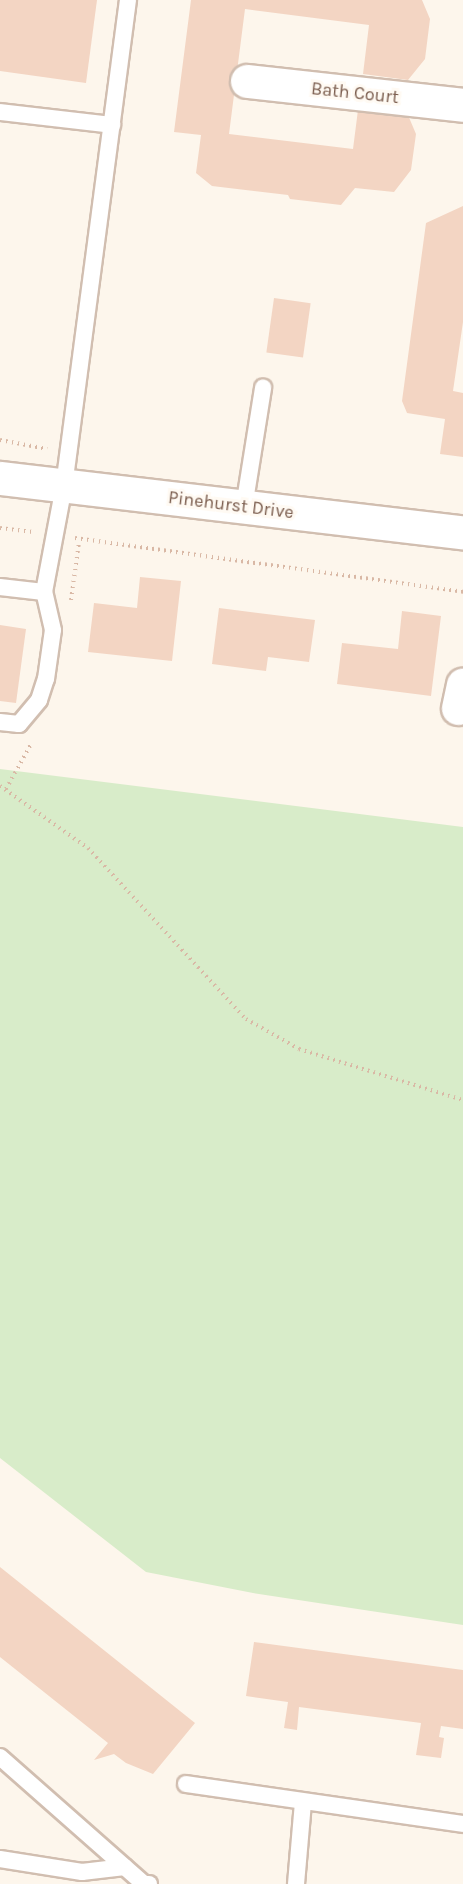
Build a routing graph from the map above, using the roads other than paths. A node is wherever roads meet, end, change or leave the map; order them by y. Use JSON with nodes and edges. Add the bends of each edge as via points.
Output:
{"nodes":[{"id":1,"x":128,"y":0,"type":"edge"},
{"id":2,"x":247,"y":81,"type":"dead end"},
{"id":3,"x":463,"y":105,"type":"edge"},
{"id":4,"x":0,"y":112,"type":"edge"},
{"id":5,"x":112,"y":125,"type":"junction"},
{"id":6,"x":263,"y":388,"type":"dead end"},
{"id":7,"x":0,"y":478,"type":"edge"},
{"id":8,"x":64,"y":486,"type":"junction"},
{"id":9,"x":244,"y":507,"type":"junction"},
{"id":10,"x":463,"y":532,"type":"edge"},
{"id":11,"x":0,"y":587,"type":"edge"},
{"id":12,"x":44,"y":592,"type":"junction"},
{"id":13,"x":0,"y":722,"type":"edge"},
{"id":14,"x":0,"y":1757,"type":"edge"},
{"id":15,"x":186,"y":1784,"type":"dead end"},
{"id":16,"x":303,"y":1802,"type":"junction"},
{"id":17,"x":463,"y":1824,"type":"edge"},
{"id":18,"x":0,"y":1859,"type":"edge"},
{"id":19,"x":125,"y":1867,"type":"junction"},
{"id":20,"x":149,"y":1884,"type":"edge"},
{"id":21,"x":296,"y":1884,"type":"edge"}],
"edges":[{"from":1,"to":5,"type":"lane"},
{"from":2,"to":3,"type":"street","name":"Bath Court"},
{"from":4,"to":5,"type":"lane"},
{"from":5,"to":8,"type":"lane"},
{"from":6,"to":9,"type":"lane"},
{"from":7,"to":8,"type":"street","name":"Pinehurst Drive"},
{"from":8,"to":9,"type":"street","name":"Pinehurst Drive"},
{"from":8,"to":12,"type":"lane"},
{"from":9,"to":10,"type":"street","name":"Pinehurst Drive"},
{"from":11,"to":12,"type":"lane"},
{"from":12,"to":13,"type":"lane","via":[[53,630],[39,700],[19,724]]},
{"from":14,"to":19,"type":"lane"},
{"from":15,"to":16,"type":"lane"},
{"from":16,"to":17,"type":"lane"},
{"from":16,"to":21,"type":"lane"},
{"from":18,"to":19,"type":"lane","via":[[82,1872]]},
{"from":19,"to":20,"type":"lane"}]}
